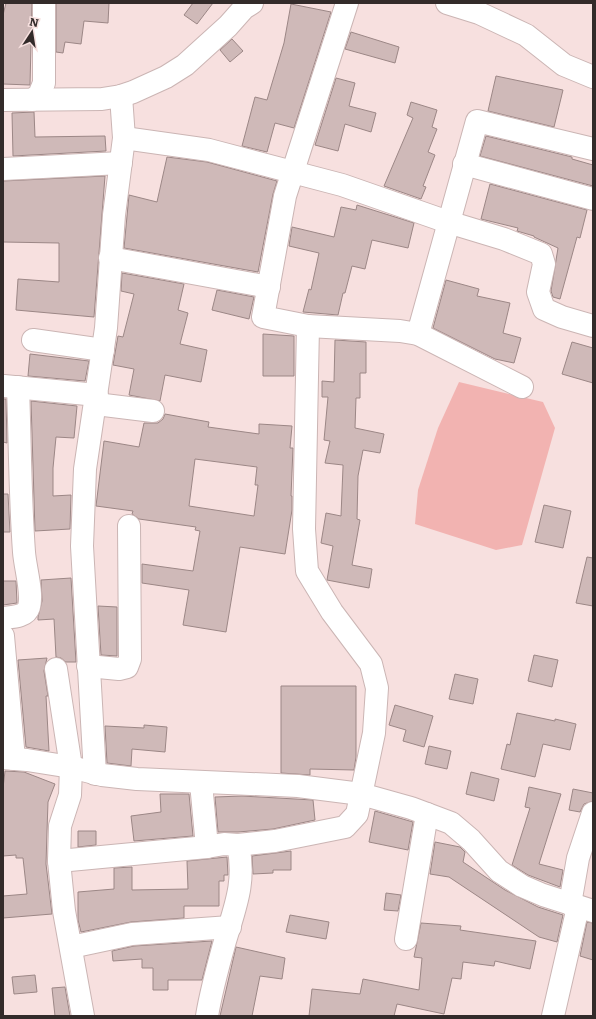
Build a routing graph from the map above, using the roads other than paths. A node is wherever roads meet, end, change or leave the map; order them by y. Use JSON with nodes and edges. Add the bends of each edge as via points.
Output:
{"nodes":[{"id":1,"x":44,"y":3,"type":"edge"},
{"id":2,"x":252,"y":3,"type":"edge"},
{"id":3,"x":347,"y":3,"type":"edge"},
{"id":4,"x":447,"y":3,"type":"edge"},
{"id":5,"x":593,"y":76,"type":"edge"},
{"id":6,"x":121,"y":96,"type":"junction"},
{"id":7,"x":3,"y":100,"type":"edge"},
{"id":8,"x":32,"y":100,"type":"junction"},
{"id":9,"x":124,"y":138,"type":"junction"},
{"id":10,"x":593,"y":149,"type":"edge"},
{"id":11,"x":121,"y":164,"type":"junction"},
{"id":12,"x":464,"y":164,"type":"junction"},
{"id":13,"x":3,"y":169,"type":"edge"},
{"id":14,"x":294,"y":173,"type":"junction"},
{"id":15,"x":593,"y":199,"type":"edge"},
{"id":16,"x":448,"y":222,"type":"junction"},
{"id":17,"x":110,"y":258,"type":"junction"},
{"id":18,"x":269,"y":287,"type":"junction"},
{"id":19,"x":308,"y":326,"type":"junction"},
{"id":20,"x":593,"y":326,"type":"edge"},
{"id":21,"x":418,"y":334,"type":"junction"},
{"id":22,"x":33,"y":340,"type":"dead end"},
{"id":23,"x":103,"y":350,"type":"junction"},
{"id":24,"x":10,"y":386,"type":"edge"},
{"id":25,"x":522,"y":387,"type":"dead end"},
{"id":26,"x":96,"y":400,"type":"junction"},
{"id":27,"x":152,"y":411,"type":"dead end"},
{"id":28,"x":129,"y":526,"type":"dead end"},
{"id":29,"x":3,"y":618,"type":"edge"},
{"id":30,"x":3,"y":636,"type":"edge"},
{"id":31,"x":88,"y":666,"type":"junction"},
{"id":32,"x":56,"y":669,"type":"dead end"},
{"id":33,"x":9,"y":759,"type":"edge"},
{"id":34,"x":71,"y":767,"type":"junction"},
{"id":35,"x":95,"y":774,"type":"junction"},
{"id":36,"x":201,"y":783,"type":"junction"},
{"id":37,"x":361,"y":794,"type":"junction"},
{"id":38,"x":593,"y":813,"type":"edge"},
{"id":39,"x":427,"y":814,"type":"junction"},
{"id":40,"x":238,"y":845,"type":"junction"},
{"id":41,"x":207,"y":847,"type":"junction"},
{"id":42,"x":59,"y":861,"type":"junction"},
{"id":43,"x":580,"y":907,"type":"edge"},
{"id":44,"x":230,"y":927,"type":"junction"},
{"id":45,"x":406,"y":939,"type":"dead end"},
{"id":46,"x":71,"y":947,"type":"junction"},
{"id":47,"x":83,"y":1016,"type":"edge"},
{"id":48,"x":207,"y":1016,"type":"edge"},
{"id":49,"x":553,"y":1016,"type":"edge"}],
"edges":[{"from":1,"to":8,"type":"street","via":[[44,82],[38,95]]},
{"from":2,"to":6,"type":"street","via":[[185,65],[166,77]]},
{"from":3,"to":14,"type":"street"},
{"from":4,"to":5,"type":"street","via":[[479,13],[526,35],[564,65]]},
{"from":6,"to":8,"type":"street","via":[[102,99]]},
{"from":6,"to":9,"type":"street"},
{"from":7,"to":8,"type":"street"},
{"from":9,"to":11,"type":"street"},
{"from":9,"to":14,"type":"street","via":[[209,150]]},
{"from":10,"to":12,"type":"street","via":[[477,121]]},
{"from":11,"to":13,"type":"street"},
{"from":11,"to":17,"type":"street"},
{"from":12,"to":15,"type":"street"},
{"from":12,"to":16,"type":"street"},
{"from":14,"to":16,"type":"street","via":[[342,185]]},
{"from":14,"to":18,"type":"street","via":[[285,196]]},
{"from":16,"to":20,"type":"street","via":[[504,238],[541,254],[544,264],[538,292],[544,309]]},
{"from":16,"to":21,"type":"street"},
{"from":17,"to":18,"type":"street"},
{"from":17,"to":23,"type":"street"},
{"from":18,"to":19,"type":"street","via":[[263,316]]},
{"from":19,"to":21,"type":"street"},
{"from":19,"to":37,"type":"street","via":[[304,530],[307,571],[332,612],[371,664],[377,688],[374,733]]},
{"from":21,"to":25,"type":"street"},
{"from":22,"to":23,"type":"street"},
{"from":23,"to":26,"type":"street"},
{"from":24,"to":26,"type":"street"},
{"from":24,"to":29,"type":"street","via":[[30,600],[25,613]]},
{"from":26,"to":27,"type":"street"},
{"from":26,"to":31,"type":"street","via":[[85,469],[82,546]]},
{"from":28,"to":31,"type":"street","via":[[130,659],[127,667],[119,669]]},
{"from":30,"to":33,"type":"street"},
{"from":31,"to":35,"type":"street"},
{"from":32,"to":34,"type":"street"},
{"from":33,"to":34,"type":"street"},
{"from":34,"to":35,"type":"street"},
{"from":34,"to":42,"type":"street","via":[[70,795],[60,826]]},
{"from":35,"to":36,"type":"street"},
{"from":36,"to":37,"type":"street","via":[[298,786]]},
{"from":36,"to":41,"type":"street"},
{"from":37,"to":39,"type":"street"},
{"from":37,"to":40,"type":"street","via":[[357,814],[345,827],[275,841]]},
{"from":38,"to":43,"type":"street","via":[[578,858]]},
{"from":39,"to":43,"type":"street","via":[[451,823],[471,840],[499,871],[522,886]]},
{"from":39,"to":45,"type":"street"},
{"from":40,"to":41,"type":"street"},
{"from":40,"to":44,"type":"street","via":[[239,899]]},
{"from":41,"to":42,"type":"street"},
{"from":42,"to":46,"type":"street"},
{"from":43,"to":49,"type":"street"},
{"from":44,"to":46,"type":"street","via":[[132,934]]},
{"from":44,"to":48,"type":"street","via":[[210,996]]},
{"from":46,"to":47,"type":"street"}]}
